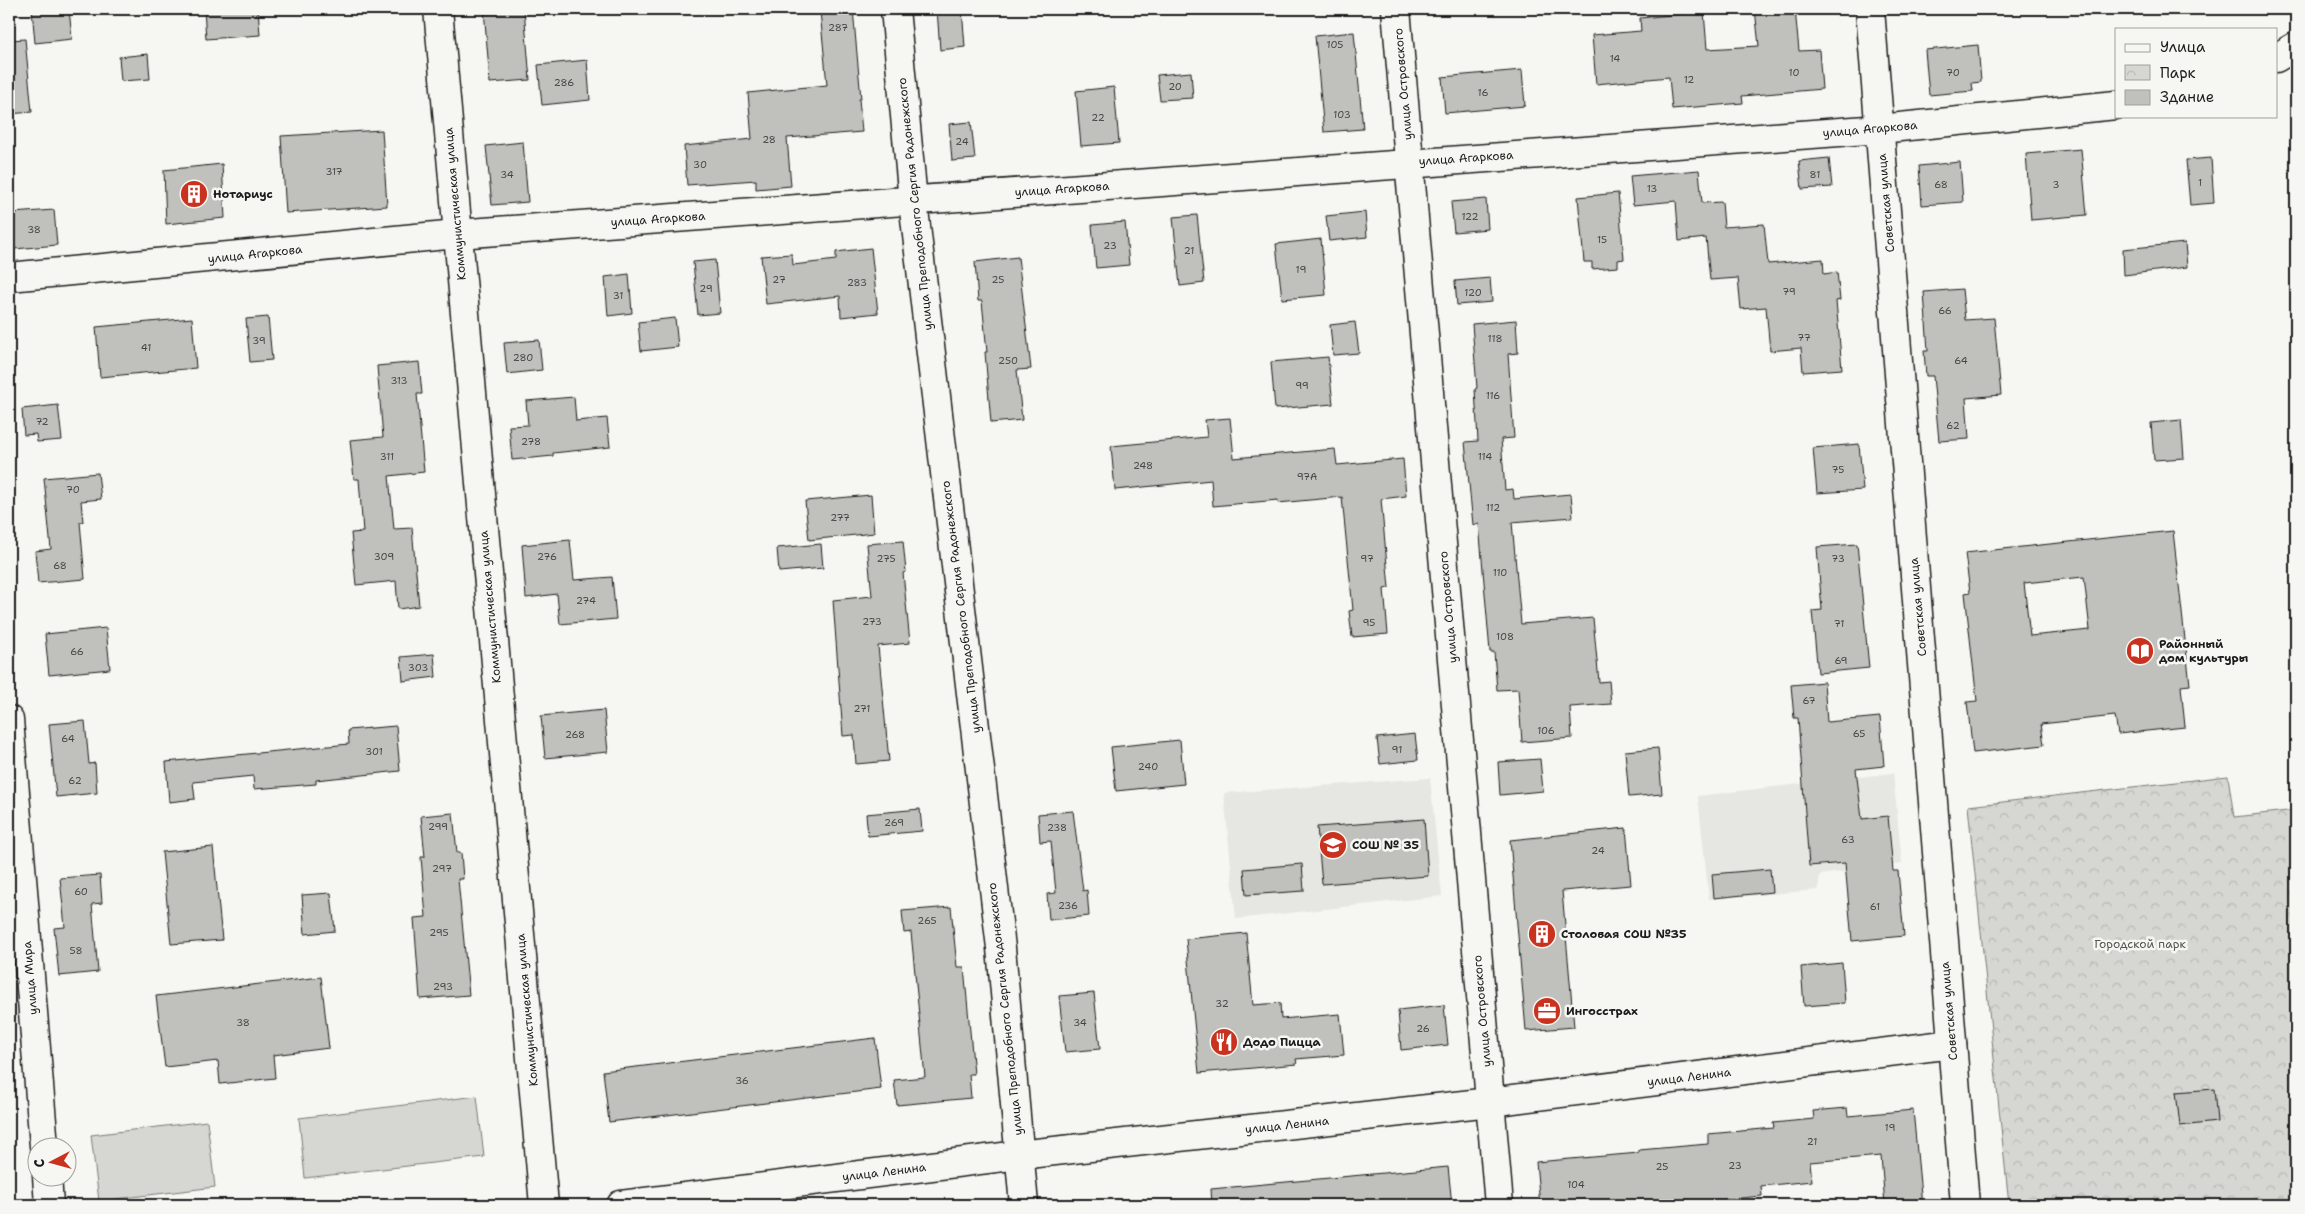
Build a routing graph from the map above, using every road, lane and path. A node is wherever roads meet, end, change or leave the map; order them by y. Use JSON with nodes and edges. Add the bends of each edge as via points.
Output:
{"nodes":[{"id":1,"x":438,"y":9,"type":"edge"},
{"id":2,"x":895,"y":9,"type":"edge"},
{"id":3,"x":1396,"y":9,"type":"edge"},
{"id":4,"x":1870,"y":9,"type":"edge"},
{"id":5,"x":2296,"y":46,"type":"edge"},
{"id":6,"x":2278,"y":57,"type":"edge"},
{"id":7,"x":2115,"y":105,"type":"edge"},
{"id":8,"x":1880,"y":129,"type":"junction"},
{"id":9,"x":1410,"y":162,"type":"junction"},
{"id":10,"x":913,"y":201,"type":"junction"},
{"id":11,"x":457,"y":234,"type":"junction"},
{"id":12,"x":9,"y":277,"type":"edge"},
{"id":13,"x":9,"y":720,"type":"edge"},
{"id":14,"x":1952,"y":1044,"type":"junction"},
{"id":15,"x":1490,"y":1102,"type":"junction"},
{"id":16,"x":43,"y":1136,"type":"edge"},
{"id":17,"x":1019,"y":1155,"type":"junction"},
{"id":18,"x":48,"y":1186,"type":"edge"},
{"id":19,"x":49,"y":1205,"type":"edge"},
{"id":20,"x":544,"y":1205,"type":"edge"},
{"id":21,"x":621,"y":1205,"type":"edge"},
{"id":22,"x":1024,"y":1205,"type":"edge"},
{"id":23,"x":1499,"y":1205,"type":"edge"},
{"id":24,"x":1965,"y":1205,"type":"edge"}],
"edges":[{"from":1,"to":11,"type":"street","name":"Коммунистическая улица"},
{"from":2,"to":10,"type":"street","name":"улица Преподобного Сергия Радонежского"},
{"from":3,"to":9,"type":"street","name":"улица Островского"},
{"from":4,"to":8,"type":"street","name":"Советская улица"},
{"from":5,"to":6,"type":"street"},
{"from":7,"to":8,"type":"street","name":"улица Агаркова"},
{"from":8,"to":9,"type":"street","name":"улица Агаркова"},
{"from":8,"to":14,"type":"street","name":"Советская улица"},
{"from":9,"to":10,"type":"street","name":"улица Агаркова"},
{"from":9,"to":15,"type":"street","name":"улица Островского"},
{"from":10,"to":11,"type":"street","name":"улица Агаркова"},
{"from":10,"to":17,"type":"street","name":"улица Преподобного Сергия Радонежского","via":[[1001,948]]},
{"from":11,"to":12,"type":"street","name":"улица Агаркова"},
{"from":11,"to":20,"type":"street","name":"Коммунистическая улица"},
{"from":13,"to":16,"type":"street","name":"улица Мира"},
{"from":14,"to":15,"type":"street","name":"улица Ленина"},
{"from":14,"to":24,"type":"street","name":"Советская улица"},
{"from":15,"to":17,"type":"street","name":"улица Ленина"},
{"from":15,"to":23,"type":"street","name":"улица Островского"},
{"from":17,"to":21,"type":"street","name":"улица Ленина"},
{"from":17,"to":22,"type":"street","name":"улица Преподобного Сергия Радонежского"},
{"from":18,"to":19,"type":"street"}]}
